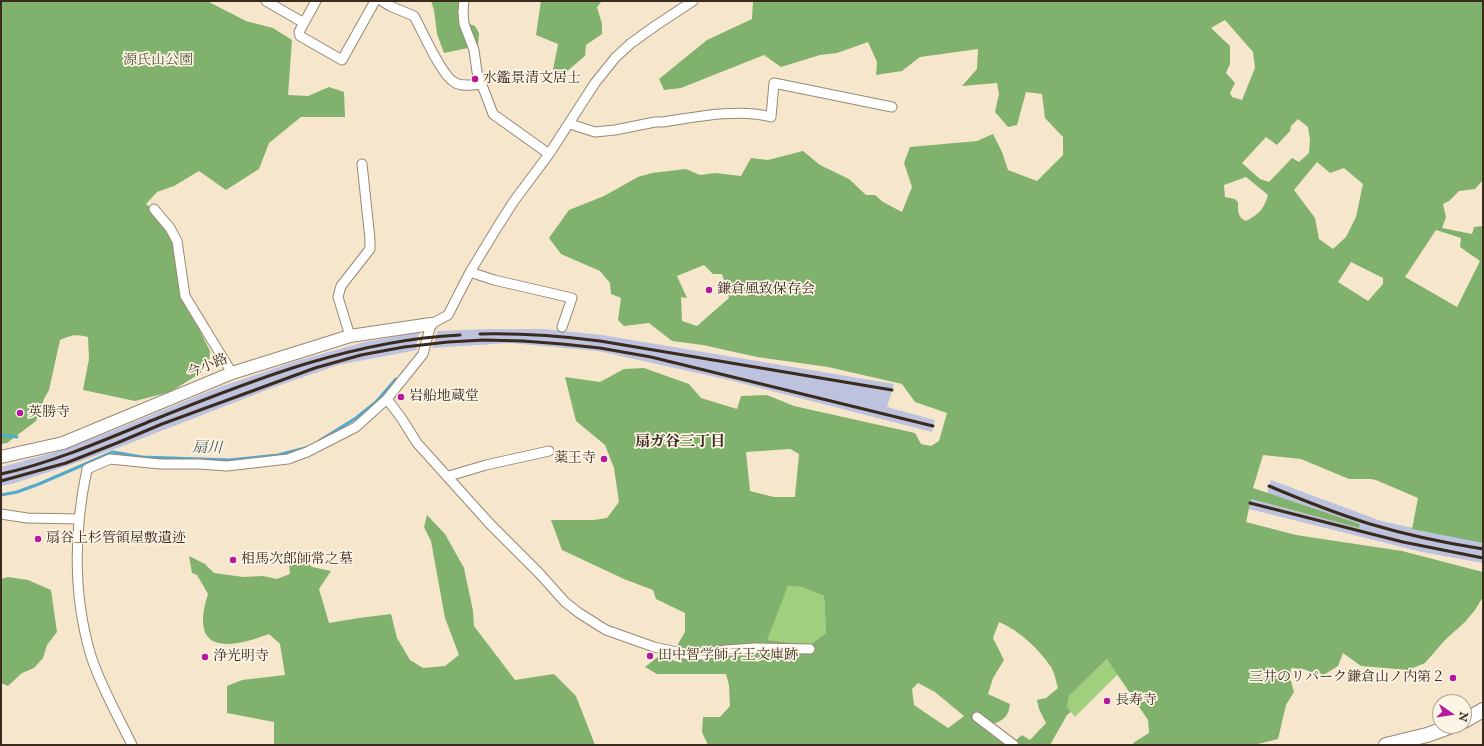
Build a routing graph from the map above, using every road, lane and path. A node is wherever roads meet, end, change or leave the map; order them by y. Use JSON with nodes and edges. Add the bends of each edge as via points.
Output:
{"nodes":[{"id":1,"x":266,"y":1,"type":"edge"},
{"id":2,"x":316,"y":1,"type":"edge"},
{"id":3,"x":375,"y":1,"type":"edge"},
{"id":4,"x":382,"y":1,"type":"edge"},
{"id":5,"x":464,"y":1,"type":"edge"},
{"id":6,"x":693,"y":1,"type":"edge"},
{"id":7,"x":304,"y":23,"type":"junction"},
{"id":8,"x":481,"y":84,"type":"junction"},
{"id":9,"x":892,"y":107,"type":"dead end"},
{"id":10,"x":570,"y":124,"type":"junction"},
{"id":11,"x":549,"y":154,"type":"junction"},
{"id":12,"x":362,"y":164,"type":"dead end"},
{"id":13,"x":154,"y":209,"type":"dead end"},
{"id":14,"x":470,"y":272,"type":"junction"},
{"id":15,"x":431,"y":324,"type":"junction"},
{"id":16,"x":562,"y":326,"type":"dead end"},
{"id":17,"x":350,"y":336,"type":"junction"},
{"id":18,"x":232,"y":373,"type":"junction"},
{"id":19,"x":386,"y":399,"type":"junction"},
{"id":20,"x":549,"y":451,"type":"dead end"},
{"id":21,"x":1,"y":457,"type":"edge"},
{"id":22,"x":449,"y":476,"type":"junction"},
{"id":23,"x":1,"y":514,"type":"edge"},
{"id":24,"x":79,"y":519,"type":"junction"},
{"id":25,"x":810,"y":649,"type":"dead end"},
{"id":26,"x":1483,"y":710,"type":"edge"},
{"id":27,"x":1472,"y":716,"type":"edge"},
{"id":28,"x":977,"y":717,"type":"dead end"},
{"id":29,"x":1432,"y":734,"type":"edge"},
{"id":30,"x":132,"y":745,"type":"edge"},
{"id":31,"x":1014,"y":745,"type":"edge"},
{"id":32,"x":1386,"y":745,"type":"edge"}],
"edges":[{"from":1,"to":7,"type":"street"},
{"from":2,"to":7,"type":"street"},
{"from":3,"to":7,"type":"street","via":[[342,60],[300,36],[299,32]]},
{"from":4,"to":8,"type":"street","via":[[414,16],[446,75],[454,83]]},
{"from":5,"to":8,"type":"street","via":[[463,20],[474,50]]},
{"from":6,"to":10,"type":"street","via":[[630,44],[615,58],[595,83]]},
{"from":8,"to":11,"type":"street","via":[[493,114]]},
{"from":9,"to":10,"type":"street","via":[[774,83],[771,117],[735,113],[595,132]]},
{"from":10,"to":11,"type":"street"},
{"from":11,"to":14,"type":"street","via":[[502,219]]},
{"from":12,"to":17,"type":"street","via":[[370,249],[342,286],[338,297]]},
{"from":13,"to":18,"type":"street","via":[[177,241],[184,296]]},
{"from":14,"to":15,"type":"street","via":[[448,315]]},
{"from":14,"to":16,"type":"street","via":[[572,298]]},
{"from":15,"to":17,"type":"street","name":"今小路"},
{"from":15,"to":19,"type":"street","via":[[423,354]]},
{"from":17,"to":18,"type":"street","name":"今小路"},
{"from":18,"to":21,"type":"street","name":"今小路","via":[[63,443]]},
{"from":19,"to":22,"type":"street","via":[[417,443]]},
{"from":19,"to":24,"type":"street","via":[[356,427],[288,459],[227,466],[160,464],[110,459],[87,469]]},
{"from":20,"to":22,"type":"street"},
{"from":22,"to":25,"type":"street","via":[[490,524],[540,573],[565,602],[606,630],[654,647],[690,655],[755,648]]},
{"from":23,"to":24,"type":"street","via":[[27,518]]},
{"from":24,"to":30,"type":"street","via":[[79,602],[92,657]]},
{"from":26,"to":27,"type":"main road"},
{"from":28,"to":31,"type":"street"},
{"from":29,"to":32,"type":"main road"}]}
